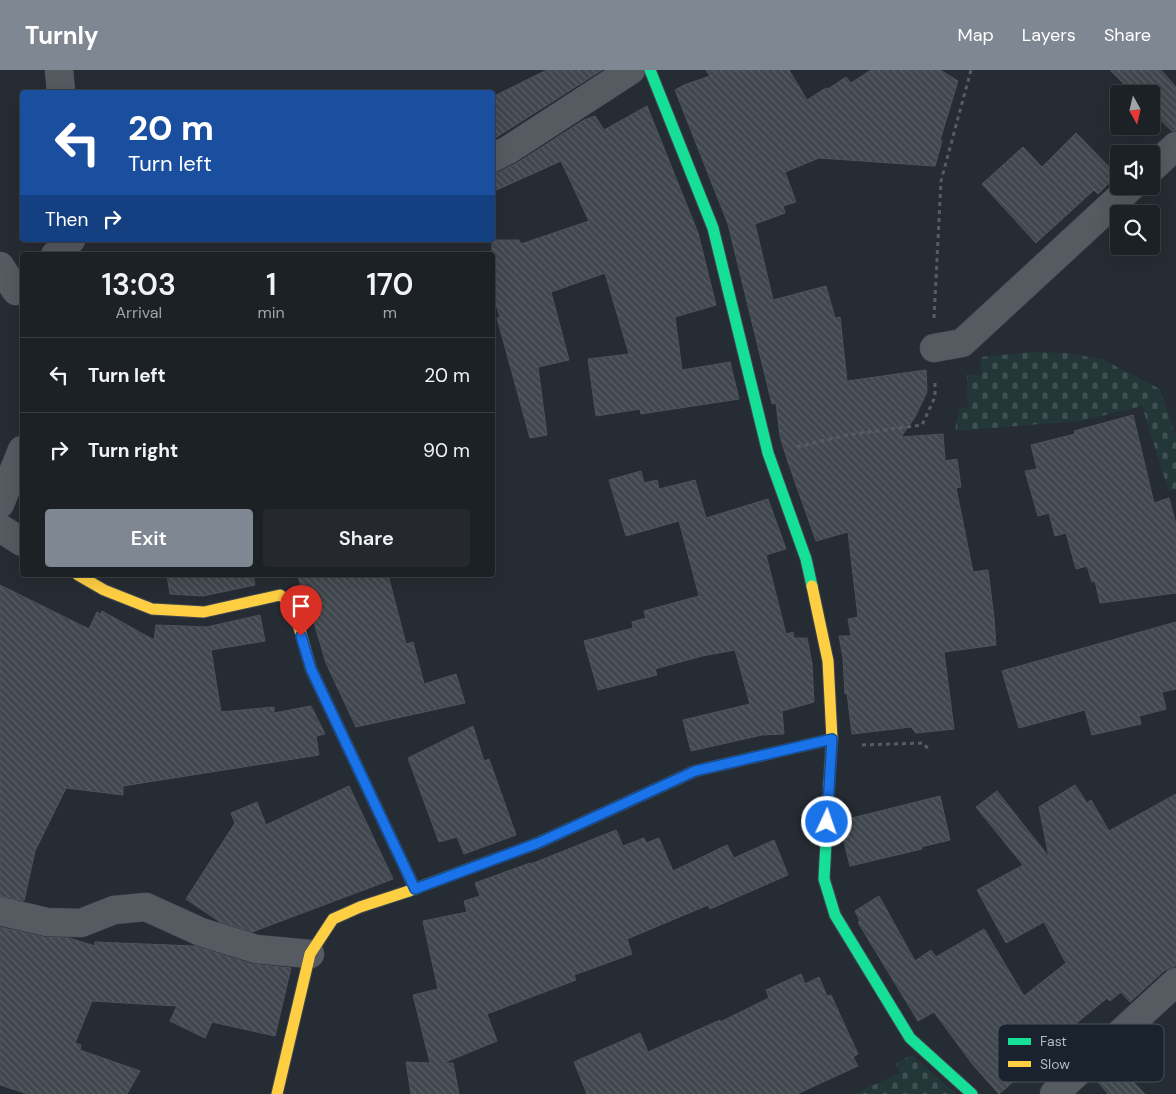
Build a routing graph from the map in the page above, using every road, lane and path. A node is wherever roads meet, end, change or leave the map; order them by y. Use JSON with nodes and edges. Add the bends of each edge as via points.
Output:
{"nodes":[{"id":1,"x":59,"y":70,"type":"edge"},
{"id":2,"x":631,"y":70,"type":"edge"},
{"id":3,"x":650,"y":70,"type":"edge"},
{"id":4,"x":971,"y":70,"type":"edge"},
{"id":5,"x":61,"y":90,"type":"edge"},
{"id":6,"x":1176,"y":146,"type":"edge"},
{"id":7,"x":495,"y":156,"type":"edge"},
{"id":8,"x":1160,"y":160,"type":"edge"},
{"id":9,"x":1122,"y":195,"type":"edge"},
{"id":10,"x":69,"y":242,"type":"edge"},
{"id":11,"x":58,"y":252,"type":"edge"},
{"id":12,"x":0,"y":266,"type":"edge"},
{"id":13,"x":13,"y":292,"type":"edge"},
{"id":14,"x":934,"y":348,"type":"junction"},
{"id":15,"x":768,"y":453,"type":"junction"},
{"id":16,"x":20,"y":455,"type":"edge"},
{"id":17,"x":0,"y":504,"type":"edge"},
{"id":18,"x":0,"y":528,"type":"edge"},
{"id":19,"x":20,"y":541,"type":"edge"},
{"id":20,"x":81,"y":577,"type":"edge"},
{"id":21,"x":831,"y":743,"type":"junction"},
{"id":22,"x":930,"y":751,"type":"dead end"},
{"id":23,"x":415,"y":889,"type":"junction"},
{"id":24,"x":0,"y":911,"type":"edge"},
{"id":25,"x":310,"y":954,"type":"junction"},
{"id":26,"x":1176,"y":982,"type":"edge"},
{"id":27,"x":1130,"y":1024,"type":"edge"},
{"id":28,"x":1067,"y":1082,"type":"edge"},
{"id":29,"x":277,"y":1094,"type":"edge"},
{"id":30,"x":972,"y":1094,"type":"edge"},
{"id":31,"x":1054,"y":1094,"type":"edge"}],
"edges":[{"from":1,"to":5,"type":"street"},
{"from":2,"to":7,"type":"street"},
{"from":3,"to":15,"type":"street","via":[[713,228]]},
{"from":4,"to":14,"type":"path","via":[[941,181],[933,302]]},
{"from":6,"to":8,"type":"street"},
{"from":9,"to":14,"type":"street","via":[[962,343]]},
{"from":10,"to":11,"type":"street"},
{"from":12,"to":13,"type":"street"},
{"from":14,"to":15,"type":"path","via":[[935,397],[922,425],[847,435]]},
{"from":15,"to":21,"type":"street","via":[[806,559],[828,661]]},
{"from":16,"to":17,"type":"street"},
{"from":18,"to":19,"type":"street"},
{"from":20,"to":23,"type":"street","via":[[104,590],[152,609],[204,612],[280,595],[292,603],[311,669]]},
{"from":21,"to":22,"type":"path","via":[[923,743]]},
{"from":21,"to":23,"type":"street","via":[[695,771],[538,843]]},
{"from":21,"to":30,"type":"street","via":[[824,879],[835,915],[910,1038]]},
{"from":23,"to":25,"type":"street","via":[[333,919]]},
{"from":24,"to":25,"type":"street","via":[[47,922],[81,923],[114,910],[146,907],[201,932],[256,949]]},
{"from":25,"to":29,"type":"street"},
{"from":26,"to":27,"type":"street"},
{"from":28,"to":31,"type":"street"}]}
